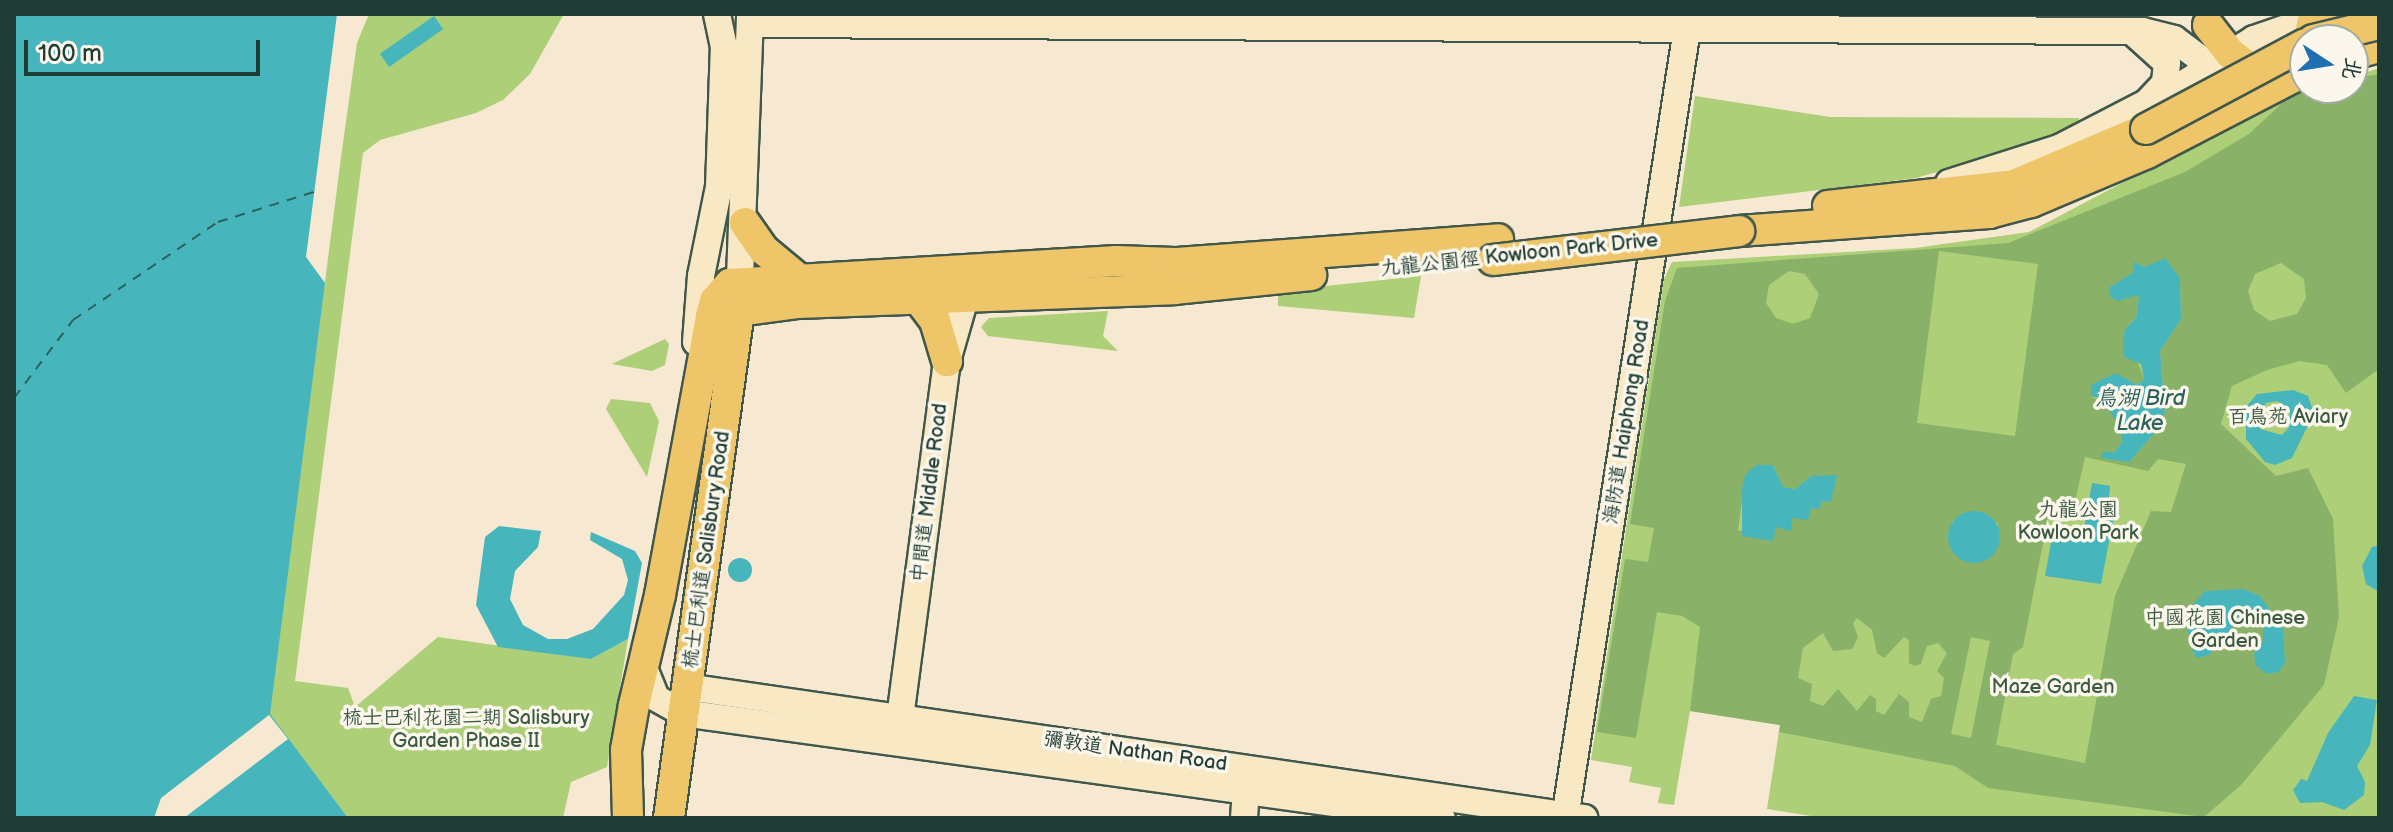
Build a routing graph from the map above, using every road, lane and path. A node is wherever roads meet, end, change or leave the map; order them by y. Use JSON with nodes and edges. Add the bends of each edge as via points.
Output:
{"nodes":[{"id":1,"x":717,"y":14,"type":"edge"},
{"id":2,"x":2329,"y":14,"type":"edge"},
{"id":3,"x":750,"y":19,"type":"edge"},
{"id":4,"x":2208,"y":25,"type":"dead end"},
{"id":5,"x":1687,"y":29,"type":"junction"},
{"id":6,"x":2127,"y":31,"type":"junction"},
{"id":7,"x":2289,"y":51,"type":"edge"},
{"id":8,"x":2220,"y":59,"type":"junction"},
{"id":9,"x":2289,"y":78,"type":"edge"},
{"id":10,"x":2272,"y":86,"type":"junction"},
{"id":11,"x":2147,"y":102,"type":"junction"},
{"id":12,"x":1876,"y":201,"type":"junction"},
{"id":13,"x":1739,"y":222,"type":"junction"},
{"id":14,"x":745,"y":223,"type":"junction"},
{"id":15,"x":1495,"y":250,"type":"junction"},
{"id":16,"x":1077,"y":267,"type":"junction"},
{"id":17,"x":800,"y":280,"type":"junction"},
{"id":18,"x":742,"y":281,"type":"junction"},
{"id":19,"x":968,"y":284,"type":"junction"},
{"id":20,"x":1174,"y":289,"type":"junction"},
{"id":21,"x":920,"y":301,"type":"junction"},
{"id":22,"x":739,"y":311,"type":"junction"},
{"id":23,"x":947,"y":361,"type":"junction"},
{"id":24,"x":698,"y":398,"type":"junction"},
{"id":25,"x":644,"y":668,"type":"junction"},
{"id":26,"x":656,"y":698,"type":"junction"},
{"id":27,"x":685,"y":700,"type":"junction"},
{"id":28,"x":900,"y":718,"type":"junction"},
{"id":29,"x":1246,"y":791,"type":"junction"},
{"id":30,"x":629,"y":809,"type":"edge"},
{"id":31,"x":1572,"y":817,"type":"edge"},
{"id":32,"x":669,"y":818,"type":"edge"},
{"id":33,"x":1244,"y":818,"type":"edge"},
{"id":34,"x":1442,"y":818,"type":"edge"}],
"edges":[{"from":1,"to":24,"type":"main road","name":"梳士巴利道 Salisbury Road","via":[[724,47],[719,187],[697,316]]},
{"from":2,"to":8,"type":"main road","name":"九龍公園徑 Kowloon Park Drive"},
{"from":3,"to":5,"type":"main road"},
{"from":3,"to":14,"type":"main road","name":"梳士巴利道 Salisbury Road"},
{"from":4,"to":8,"type":"main road"},
{"from":5,"to":6,"type":"main road"},
{"from":5,"to":31,"type":"main road","name":"海防道 Haiphong Road"},
{"from":6,"to":8,"type":"main road","via":[[2174,39]]},
{"from":6,"to":11,"type":"main road","via":[[2151,43],[2167,63],[2165,83]]},
{"from":7,"to":12,"type":"main road","name":"九龍公園徑 Kowloon Park Drive","bridge":true,"via":[[2072,165],[1983,191]]},
{"from":8,"to":10,"type":"main road"},
{"from":8,"to":11,"type":"main road","name":"九龍公園徑 Kowloon Park Drive"},
{"from":9,"to":10,"type":"main road","name":"九龍公園徑 Kowloon Park Drive"},
{"from":10,"to":13,"type":"main road","name":"九龍公園徑 Kowloon Park Drive","via":[[2147,153],[2031,202],[1975,214]]},
{"from":11,"to":12,"type":"main road","name":"九龍公園徑 Kowloon Park Drive","via":[[2059,148]]},
{"from":12,"to":13,"type":"main road","name":"九龍公園徑 Kowloon Park Drive"},
{"from":13,"to":15,"type":"main road","name":"九龍公園徑 Kowloon Park Drive"},
{"from":14,"to":17,"type":"main road","via":[[764,250]]},
{"from":14,"to":18,"type":"main road","name":"梳士巴利道 Salisbury Road"},
{"from":15,"to":16,"type":"main road","name":"九龍公園徑 Kowloon Park Drive"},
{"from":15,"to":20,"type":"main road","name":"九龍公園徑 Kowloon Park Drive"},
{"from":16,"to":19,"type":"main road","name":"九龍公園徑 Kowloon Park Drive"},
{"from":16,"to":20,"type":"main road","via":[[1147,275]]},
{"from":17,"to":18,"type":"main road","name":"九龍公園徑 Kowloon Park Drive"},
{"from":17,"to":19,"type":"main road","name":"九龍公園徑 Kowloon Park Drive"},
{"from":18,"to":22,"type":"main road","name":"梳士巴利道 Salisbury Road"},
{"from":18,"to":24,"type":"main road","name":"梳士巴利道 Salisbury Road","via":[[730,284],[715,301]]},
{"from":19,"to":20,"type":"main road","name":"九龍公園徑 Kowloon Park Drive"},
{"from":19,"to":21,"type":"main road","name":"九龍公園徑 Kowloon Park Drive"},
{"from":19,"to":23,"type":"main road","name":"中間道 Middle Road"},
{"from":21,"to":22,"type":"main road","name":"九龍公園徑 Kowloon Park Drive","via":[[798,303]]},
{"from":21,"to":23,"type":"main road","via":[[935,321]]},
{"from":22,"to":27,"type":"main road","name":"梳士巴利道 Salisbury Road"},
{"from":23,"to":28,"type":"main road","name":"中間道 Middle Road"},
{"from":24,"to":25,"type":"main road","name":"梳士巴利道 Salisbury Road"},
{"from":25,"to":26,"type":"main road"},
{"from":25,"to":30,"type":"main road","name":"梳士巴利道 Salisbury Road","via":[[626,750]]},
{"from":26,"to":27,"type":"main road"},
{"from":26,"to":30,"type":"main road"},
{"from":27,"to":28,"type":"main road","name":"彌敦道 Nathan Road"},
{"from":27,"to":29,"type":"main road","name":"彌敦道 Nathan Road"},
{"from":27,"to":32,"type":"main road","name":"梳士巴利道 Salisbury Road"},
{"from":28,"to":31,"type":"main road","name":"彌敦道 Nathan Road"},
{"from":29,"to":33,"type":"main road"},
{"from":29,"to":34,"type":"main road","name":"彌敦道 Nathan Road"}]}
